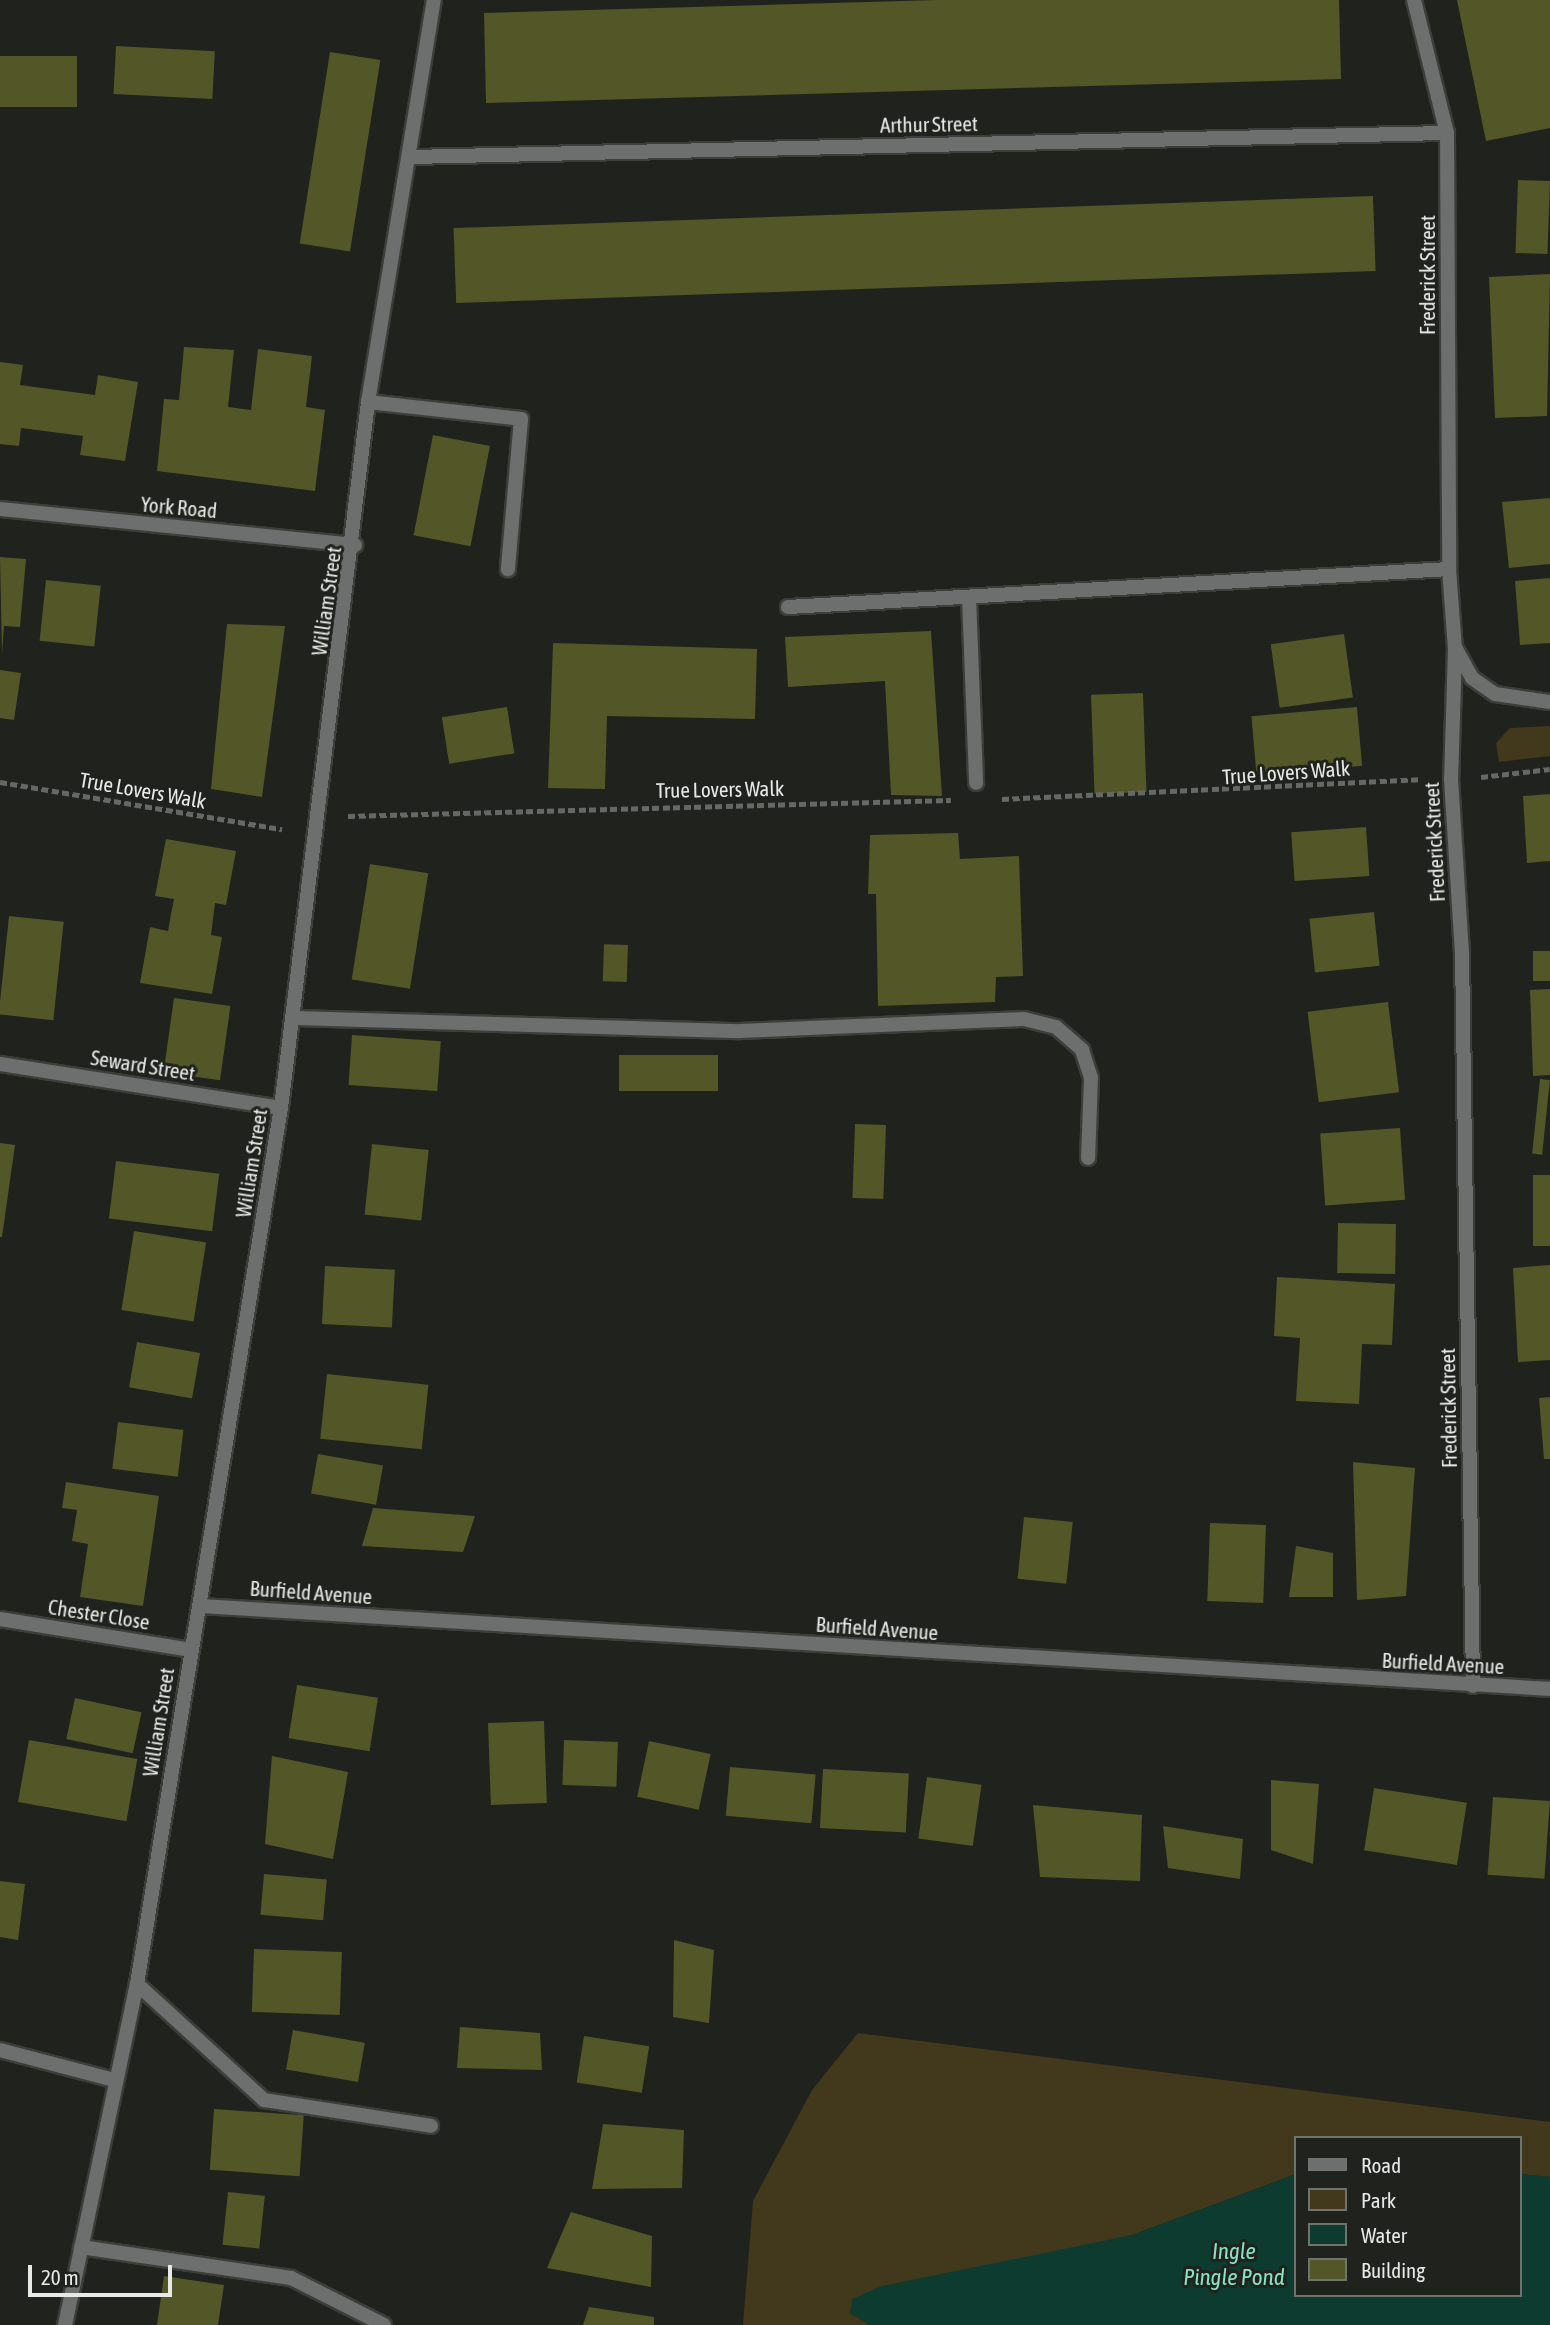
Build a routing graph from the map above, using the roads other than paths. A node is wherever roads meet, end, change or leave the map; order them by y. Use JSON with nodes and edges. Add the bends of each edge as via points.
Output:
{"nodes":[{"id":1,"x":434,"y":0,"type":"edge"},
{"id":2,"x":1414,"y":0,"type":"edge"},
{"id":3,"x":1447,"y":133,"type":"junction"},
{"id":4,"x":411,"y":157,"type":"junction"},
{"id":5,"x":368,"y":402,"type":"junction"},
{"id":6,"x":0,"y":509,"type":"edge"},
{"id":7,"x":355,"y":545,"type":"junction"},
{"id":8,"x":508,"y":569,"type":"dead end"},
{"id":9,"x":1449,"y":569,"type":"junction"},
{"id":10,"x":969,"y":597,"type":"junction"},
{"id":11,"x":788,"y":607,"type":"dead end"},
{"id":12,"x":1455,"y":648,"type":"junction"},
{"id":13,"x":1550,"y":702,"type":"edge"},
{"id":14,"x":976,"y":783,"type":"dead end"},
{"id":15,"x":295,"y":1018,"type":"junction"},
{"id":16,"x":0,"y":1064,"type":"edge"},
{"id":17,"x":281,"y":1108,"type":"junction"},
{"id":18,"x":1088,"y":1158,"type":"dead end"},
{"id":19,"x":201,"y":1606,"type":"junction"},
{"id":20,"x":0,"y":1619,"type":"edge"},
{"id":21,"x":192,"y":1650,"type":"junction"},
{"id":22,"x":1474,"y":1686,"type":"junction"},
{"id":23,"x":1550,"y":1689,"type":"edge"},
{"id":24,"x":137,"y":1984,"type":"junction"},
{"id":25,"x":0,"y":2050,"type":"edge"},
{"id":26,"x":114,"y":2080,"type":"junction"},
{"id":27,"x":431,"y":2126,"type":"dead end"},
{"id":28,"x":81,"y":2247,"type":"junction"},
{"id":29,"x":65,"y":2325,"type":"edge"},
{"id":30,"x":384,"y":2325,"type":"edge"}],
"edges":[{"from":1,"to":4,"type":"street","name":"William Street"},
{"from":2,"to":3,"type":"street","name":"Frederick Street"},
{"from":3,"to":4,"type":"street","name":"Arthur Street"},
{"from":3,"to":9,"type":"street","name":"Frederick Street"},
{"from":4,"to":5,"type":"street","name":"William Street"},
{"from":5,"to":7,"type":"street","name":"William Street"},
{"from":5,"to":8,"type":"street","via":[[521,419]]},
{"from":6,"to":7,"type":"street","name":"York Road"},
{"from":7,"to":15,"type":"street","name":"William Street"},
{"from":9,"to":10,"type":"street"},
{"from":9,"to":12,"type":"street","name":"Frederick Street"},
{"from":10,"to":11,"type":"street"},
{"from":10,"to":14,"type":"street"},
{"from":12,"to":13,"type":"street","via":[[1472,678],[1495,694]]},
{"from":12,"to":22,"type":"street","name":"Frederick Street","via":[[1451,779],[1462,966]]},
{"from":15,"to":17,"type":"street","name":"William Street"},
{"from":15,"to":18,"type":"street","via":[[740,1031],[1024,1019],[1056,1027],[1082,1050],[1091,1078]]},
{"from":16,"to":17,"type":"street","name":"Seward Street"},
{"from":17,"to":19,"type":"street","name":"William Street"},
{"from":19,"to":21,"type":"street","name":"William Street"},
{"from":19,"to":22,"type":"street","name":"Burfield Avenue"},
{"from":20,"to":21,"type":"street","name":"Chester Close"},
{"from":21,"to":24,"type":"street","name":"William Street"},
{"from":22,"to":23,"type":"street","name":"Burfield Avenue"},
{"from":24,"to":26,"type":"street","name":"William Street"},
{"from":24,"to":27,"type":"street","via":[[264,2099]]},
{"from":25,"to":26,"type":"street"},
{"from":26,"to":28,"type":"street","name":"William Street"},
{"from":28,"to":29,"type":"street","name":"William Street"},
{"from":28,"to":30,"type":"street","via":[[291,2278]]}]}
